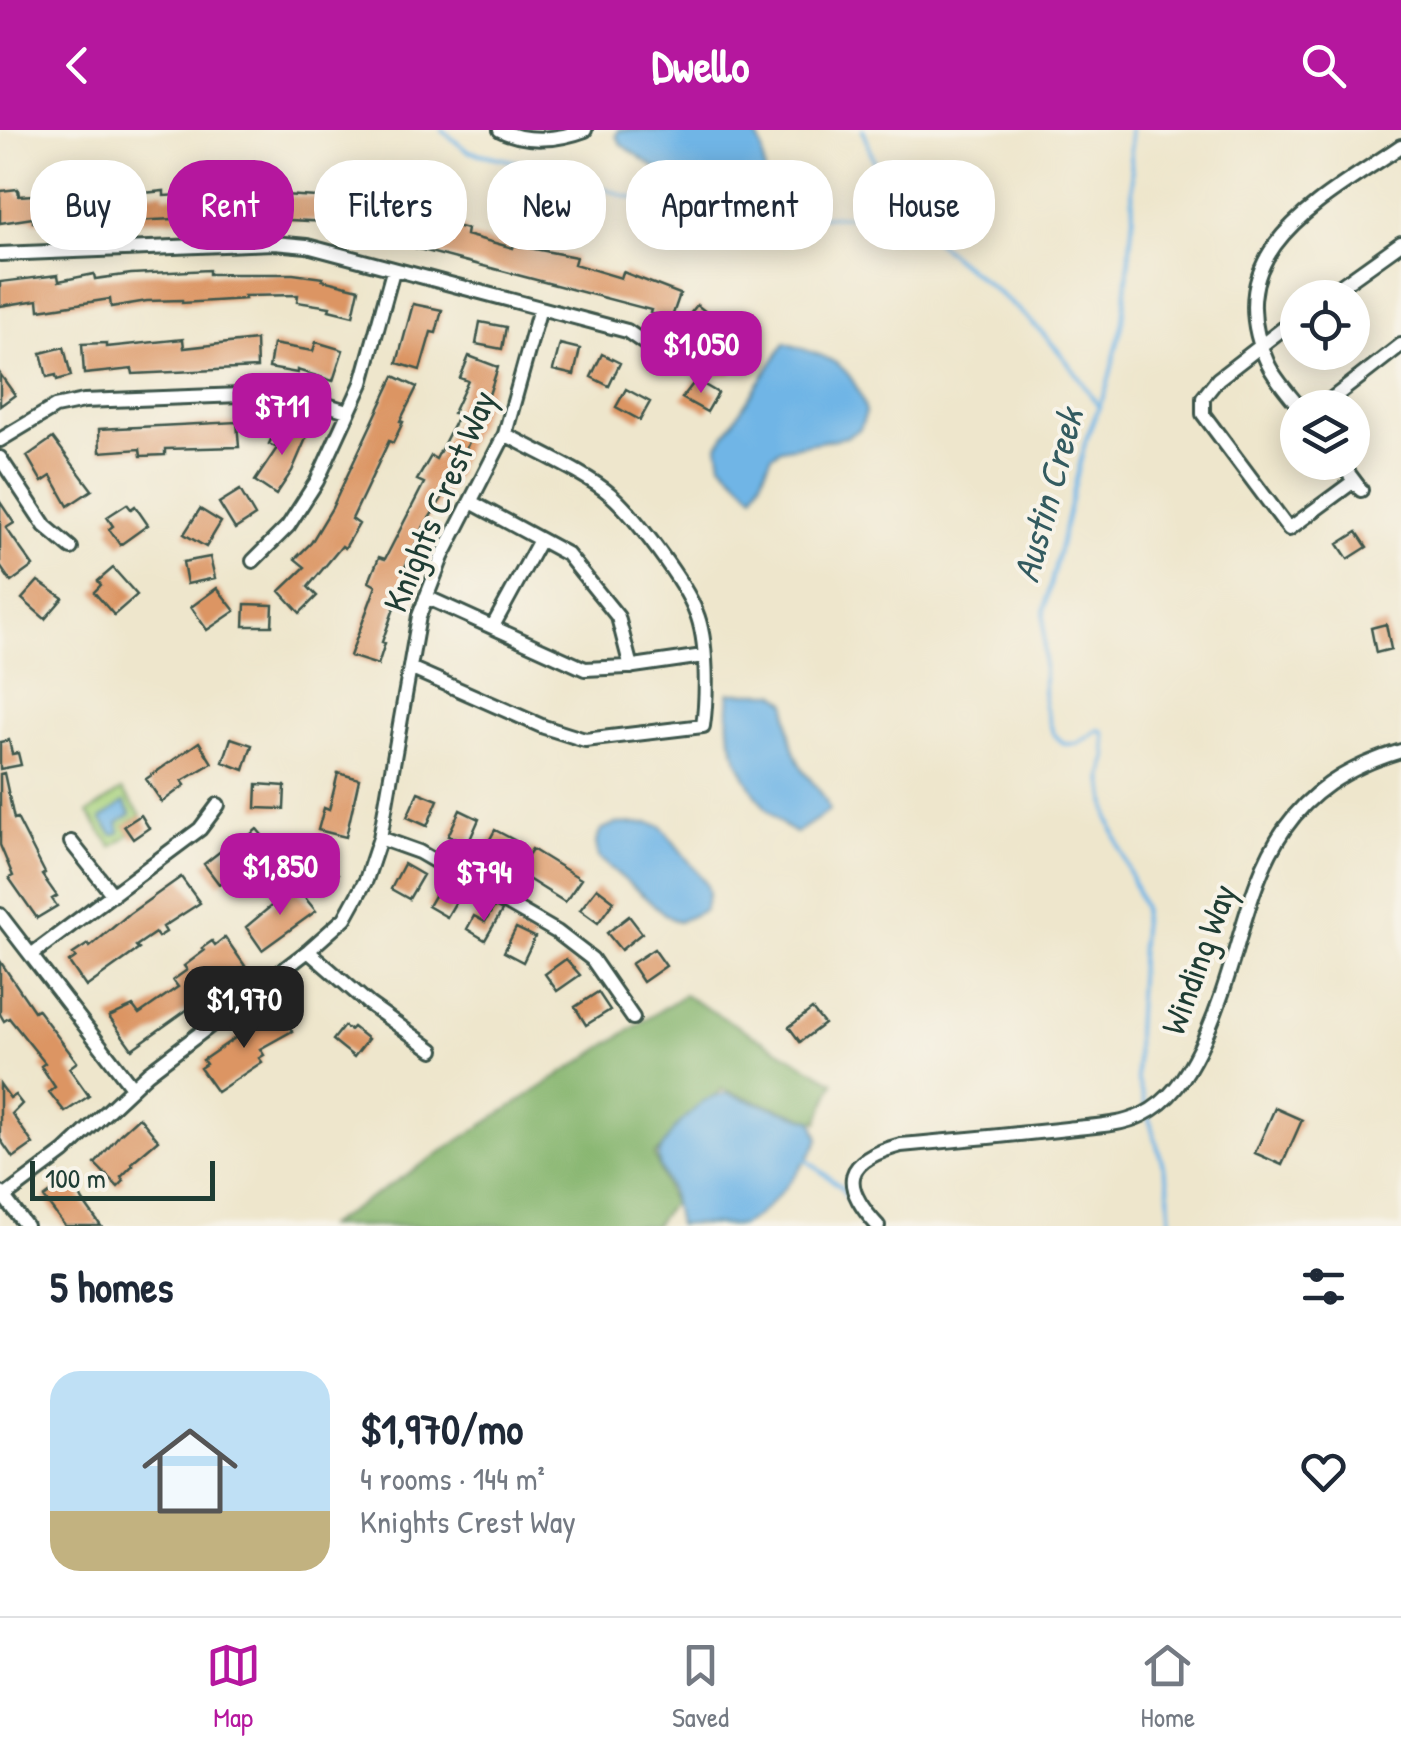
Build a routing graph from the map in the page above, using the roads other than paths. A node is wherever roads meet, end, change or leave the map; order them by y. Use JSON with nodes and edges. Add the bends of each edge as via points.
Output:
{"nodes":[{"id":1,"x":500,"y":130,"type":"edge"},
{"id":2,"x":585,"y":130,"type":"edge"},
{"id":3,"x":1401,"y":146,"type":"edge"},
{"id":4,"x":1401,"y":243,"type":"edge"},
{"id":5,"x":0,"y":254,"type":"edge"},
{"id":6,"x":393,"y":271,"type":"junction"},
{"id":7,"x":1349,"y":280,"type":"edge"},
{"id":8,"x":540,"y":308,"type":"junction"},
{"id":9,"x":1280,"y":330,"type":"edge"},
{"id":10,"x":1262,"y":344,"type":"junction"},
{"id":11,"x":1401,"y":346,"type":"edge"},
{"id":12,"x":666,"y":358,"type":"dead end"},
{"id":13,"x":1287,"y":390,"type":"edge"},
{"id":14,"x":1344,"y":390,"type":"edge"},
{"id":15,"x":347,"y":411,"type":"junction"},
{"id":16,"x":505,"y":434,"type":"junction"},
{"id":17,"x":0,"y":440,"type":"edge"},
{"id":18,"x":0,"y":458,"type":"edge"},
{"id":19,"x":1354,"y":480,"type":"edge"},
{"id":20,"x":471,"y":502,"type":"junction"},
{"id":21,"x":540,"y":540,"type":"junction"},
{"id":22,"x":71,"y":548,"type":"dead end"},
{"id":23,"x":253,"y":561,"type":"dead end"},
{"id":24,"x":426,"y":598,"type":"junction"},
{"id":25,"x":493,"y":626,"type":"junction"},
{"id":26,"x":703,"y":656,"type":"junction"},
{"id":27,"x":631,"y":666,"type":"junction"},
{"id":28,"x":410,"y":668,"type":"junction"},
{"id":29,"x":1401,"y":752,"type":"edge"},
{"id":30,"x":218,"y":804,"type":"dead end"},
{"id":31,"x":380,"y":838,"type":"junction"},
{"id":32,"x":71,"y":842,"type":"dead end"},
{"id":33,"x":113,"y":895,"type":"junction"},
{"id":34,"x":0,"y":914,"type":"edge"},
{"id":35,"x":308,"y":951,"type":"junction"},
{"id":36,"x":31,"y":955,"type":"junction"},
{"id":37,"x":632,"y":1018,"type":"dead end"},
{"id":38,"x":433,"y":1050,"type":"dead end"},
{"id":39,"x":132,"y":1086,"type":"junction"},
{"id":40,"x":2,"y":1194,"type":"edge"},
{"id":41,"x":26,"y":1226,"type":"edge"},
{"id":42,"x":878,"y":1226,"type":"edge"}],
"edges":[{"from":1,"to":2,"type":"street","via":[[542,139]]},
{"from":3,"to":10,"type":"street","via":[[1297,218],[1269,249],[1255,289]]},
{"from":4,"to":7,"type":"street"},
{"from":5,"to":6,"type":"street","via":[[274,243]]},
{"from":6,"to":8,"type":"street"},
{"from":6,"to":15,"type":"street","via":[[368,366]]},
{"from":8,"to":12,"type":"street","via":[[628,331]]},
{"from":8,"to":16,"type":"street","name":"Knights Crest Way"},
{"from":9,"to":10,"type":"street"},
{"from":10,"to":13,"type":"street"},
{"from":10,"to":19,"type":"street","via":[[1202,398],[1204,414],[1290,529],[1358,486]]},
{"from":11,"to":14,"type":"street"},
{"from":15,"to":17,"type":"street","via":[[269,394],[84,401],[55,407]]},
{"from":15,"to":23,"type":"street","via":[[318,481],[288,526]]},
{"from":16,"to":20,"type":"street","name":"Knights Crest Way"},
{"from":16,"to":26,"type":"street","via":[[614,496],[697,614]]},
{"from":18,"to":22,"type":"street","via":[[45,526]]},
{"from":20,"to":21,"type":"street"},
{"from":20,"to":24,"type":"street","name":"Knights Crest Way"},
{"from":21,"to":25,"type":"street"},
{"from":21,"to":27,"type":"street","via":[[566,554],[618,617]]},
{"from":24,"to":25,"type":"street"},
{"from":24,"to":28,"type":"street","name":"Knights Crest Way"},
{"from":25,"to":27,"type":"street","via":[[585,669]]},
{"from":26,"to":27,"type":"street"},
{"from":26,"to":28,"type":"street","via":[[704,726],[596,740],[569,737]]},
{"from":28,"to":31,"type":"street","name":"Knights Crest Way"},
{"from":29,"to":42,"type":"street","name":"Winding Way","via":[[1317,791],[1280,834],[1247,909],[1228,984],[1194,1060],[1169,1097],[1126,1122],[872,1153],[856,1168],[853,1186]]},
{"from":30,"to":33,"type":"street","via":[[200,829]]},
{"from":31,"to":35,"type":"street","name":"Knights Crest Way","via":[[344,918]]},
{"from":31,"to":37,"type":"street","via":[[419,852],[556,932],[592,959]]},
{"from":32,"to":33,"type":"street"},
{"from":33,"to":36,"type":"street"},
{"from":34,"to":36,"type":"street"},
{"from":35,"to":38,"type":"street"},
{"from":35,"to":39,"type":"street","name":"Knights Crest Way"},
{"from":36,"to":39,"type":"street"},
{"from":39,"to":40,"type":"street","name":"Knights Crest Way","via":[[64,1152]]},
{"from":40,"to":41,"type":"street"}]}
